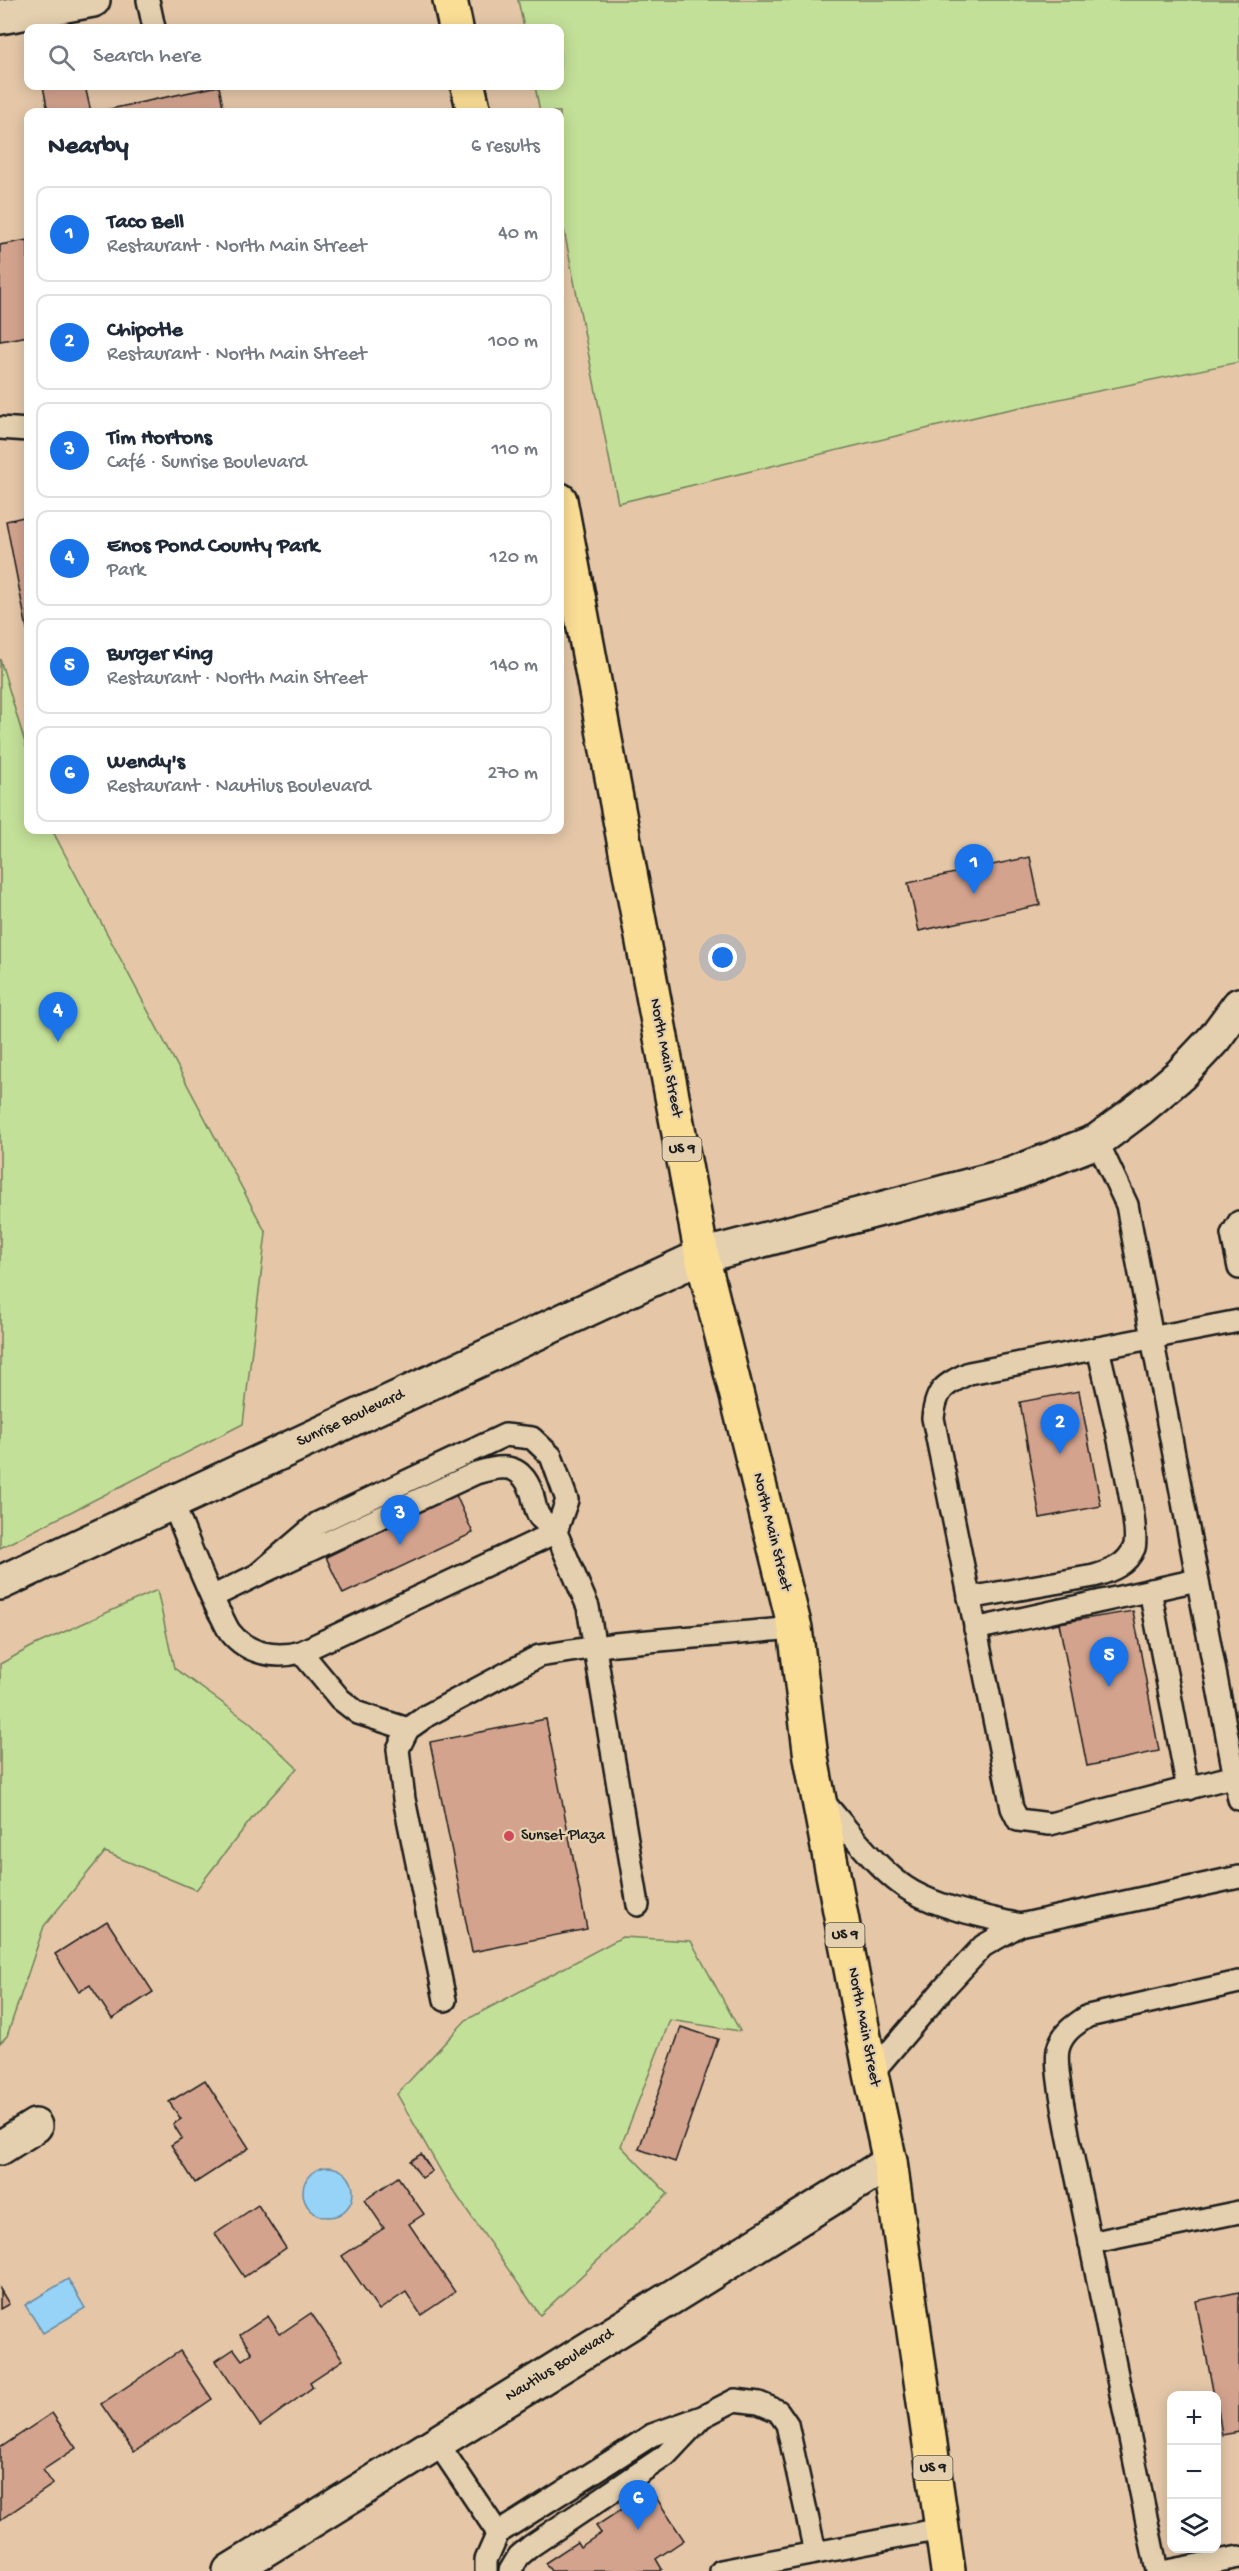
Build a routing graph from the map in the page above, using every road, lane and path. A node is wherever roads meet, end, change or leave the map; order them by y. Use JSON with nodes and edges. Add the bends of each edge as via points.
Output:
{"nodes":[{"id":1,"x":91,"y":0,"type":"edge"},
{"id":2,"x":148,"y":0,"type":"edge"},
{"id":3,"x":450,"y":0,"type":"edge"},
{"id":4,"x":0,"y":17,"type":"edge"},
{"id":5,"x":153,"y":24,"type":"edge"},
{"id":6,"x":455,"y":24,"type":"edge"},
{"id":7,"x":469,"y":90,"type":"edge"},
{"id":8,"x":473,"y":108,"type":"edge"},
{"id":9,"x":0,"y":428,"type":"edge"},
{"id":10,"x":24,"y":430,"type":"edge"},
{"id":11,"x":564,"y":521,"type":"edge"},
{"id":12,"x":1239,"y":1005,"type":"edge"},
{"id":13,"x":1097,"y":1141,"type":"junction"},
{"id":14,"x":1239,"y":1222,"type":"edge"},
{"id":15,"x":702,"y":1256,"type":"junction"},
{"id":16,"x":1239,"y":1268,"type":"edge"},
{"id":17,"x":1239,"y":1321,"type":"edge"},
{"id":18,"x":1151,"y":1338,"type":"junction"},
{"id":19,"x":1098,"y":1348,"type":"junction"},
{"id":20,"x":172,"y":1501,"type":"junction"},
{"id":21,"x":556,"y":1532,"type":"junction"},
{"id":22,"x":256,"y":1575,"type":"junction"},
{"id":23,"x":1197,"y":1580,"type":"junction"},
{"id":24,"x":0,"y":1583,"type":"edge"},
{"id":25,"x":1150,"y":1590,"type":"junction"},
{"id":26,"x":212,"y":1597,"type":"junction"},
{"id":27,"x":969,"y":1598,"type":"junction"},
{"id":28,"x":795,"y":1628,"type":"junction"},
{"id":29,"x":975,"y":1629,"type":"junction"},
{"id":30,"x":596,"y":1647,"type":"junction"},
{"id":31,"x":301,"y":1652,"type":"junction"},
{"id":32,"x":408,"y":1729,"type":"junction"},
{"id":33,"x":1237,"y":1775,"type":"edge"},
{"id":34,"x":1188,"y":1789,"type":"junction"},
{"id":35,"x":818,"y":1796,"type":"junction"},
{"id":36,"x":1239,"y":1798,"type":"edge"},
{"id":37,"x":1239,"y":1877,"type":"edge"},
{"id":38,"x":638,"y":1905,"type":"dead end"},
{"id":39,"x":1020,"y":1925,"type":"junction"},
{"id":40,"x":1239,"y":1982,"type":"edge"},
{"id":41,"x":445,"y":2000,"type":"dead end"},
{"id":42,"x":871,"y":2074,"type":"junction"},
{"id":43,"x":35,"y":2126,"type":"dead end"},
{"id":44,"x":0,"y":2148,"type":"edge"},
{"id":45,"x":890,"y":2162,"type":"junction"},
{"id":46,"x":1239,"y":2212,"type":"edge"},
{"id":47,"x":1090,"y":2243,"type":"junction"},
{"id":48,"x":702,"y":2417,"type":"junction"},
{"id":49,"x":437,"y":2442,"type":"junction"},
{"id":50,"x":941,"y":2529,"type":"junction"},
{"id":51,"x":498,"y":2533,"type":"junction"},
{"id":52,"x":815,"y":2552,"type":"junction"},
{"id":53,"x":1239,"y":2557,"type":"edge"},
{"id":54,"x":230,"y":2571,"type":"edge"},
{"id":55,"x":486,"y":2571,"type":"edge"},
{"id":56,"x":510,"y":2571,"type":"edge"},
{"id":57,"x":721,"y":2571,"type":"edge"},
{"id":58,"x":948,"y":2571,"type":"edge"},
{"id":59,"x":1157,"y":2571,"type":"edge"},
{"id":60,"x":1167,"y":2571,"type":"edge"}],
"edges":[{"from":1,"to":4,"type":"street"},
{"from":2,"to":5,"type":"lane"},
{"from":3,"to":6,"type":"highway"},
{"from":7,"to":8,"type":"highway"},
{"from":9,"to":10,"type":"lane"},
{"from":11,"to":15,"type":"highway","name":"North Main Street","number":"US 9"},
{"from":12,"to":13,"type":"street","name":"Sunrise Boulevard","via":[[1180,1075]]},
{"from":13,"to":15,"type":"street","name":"Sunrise Boulevard","via":[[1011,1175]]},
{"from":13,"to":18,"type":"lane","via":[[1126,1205]]},
{"from":14,"to":16,"type":"lane","via":[[1232,1234]]},
{"from":15,"to":20,"type":"street","name":"Sunrise Boulevard"},
{"from":15,"to":28,"type":"highway","name":"North Main Street","number":"US 9"},
{"from":17,"to":18,"type":"lane"},
{"from":18,"to":19,"type":"lane"},
{"from":18,"to":23,"type":"lane"},
{"from":19,"to":27,"type":"lane","via":[[969,1373],[946,1384],[935,1399],[933,1418]]},
{"from":19,"to":27,"type":"lane","via":[[1132,1504],[1136,1546],[1128,1560],[1094,1576]]},
{"from":20,"to":24,"type":"street","name":"Sunrise Boulevard"},
{"from":20,"to":26,"type":"lane"},
{"from":21,"to":22,"type":"lane","via":[[538,1515],[524,1477],[506,1466],[493,1467]]},
{"from":21,"to":22,"type":"lane","via":[[567,1500],[551,1456],[532,1438],[505,1435],[318,1523]]},
{"from":21,"to":30,"type":"lane","via":[[588,1607]]},
{"from":21,"to":31,"type":"lane"},
{"from":22,"to":26,"type":"lane"},
{"from":23,"to":25,"type":"lane"},
{"from":23,"to":33,"type":"lane"},
{"from":25,"to":29,"type":"lane"},
{"from":25,"to":34,"type":"lane"},
{"from":26,"to":31,"type":"lane","via":[[230,1632],[242,1643],[264,1655]]},
{"from":27,"to":29,"type":"lane"},
{"from":28,"to":30,"type":"lane"},
{"from":28,"to":35,"type":"highway","name":"North Main Street","number":"US 9"},
{"from":29,"to":34,"type":"lane","via":[[1012,1808],[1018,1820],[1050,1824]]},
{"from":30,"to":32,"type":"lane","via":[[538,1656],[428,1714]]},
{"from":30,"to":38,"type":"lane"},
{"from":31,"to":32,"type":"lane","via":[[340,1699],[358,1713]]},
{"from":32,"to":41,"type":"lane","via":[[398,1749],[404,1799]]},
{"from":33,"to":34,"type":"lane"},
{"from":33,"to":36,"type":"lane"},
{"from":35,"to":39,"type":"lane","via":[[886,1871],[912,1891],[945,1906]]},
{"from":35,"to":42,"type":"highway","name":"North Main Street","number":"US 9"},
{"from":37,"to":39,"type":"lane"},
{"from":39,"to":42,"type":"lane","via":[[983,1946]]},
{"from":40,"to":47,"type":"lane","via":[[1088,2016],[1070,2028],[1058,2046],[1068,2134]]},
{"from":42,"to":45,"type":"highway","name":"North Main Street","number":"US 9"},
{"from":43,"to":44,"type":"street"},
{"from":45,"to":49,"type":"street","name":"Nautilus Boulevard"},
{"from":45,"to":50,"type":"highway","name":"North Main Street","number":"US 9"},
{"from":46,"to":47,"type":"lane"},
{"from":47,"to":59,"type":"lane"},
{"from":48,"to":51,"type":"lane","via":[[652,2435]]},
{"from":48,"to":52,"type":"lane","via":[[735,2400],[759,2403],[778,2411],[787,2424]]},
{"from":48,"to":56,"type":"lane","via":[[666,2455],[531,2546]]},
{"from":49,"to":51,"type":"lane"},
{"from":49,"to":54,"type":"street","name":"Nautilus Boulevard"},
{"from":50,"to":52,"type":"lane"},
{"from":50,"to":58,"type":"highway","name":"North Main Street","number":"US 9"},
{"from":51,"to":55,"type":"lane","via":[[486,2560]]},
{"from":52,"to":57,"type":"lane"},
{"from":53,"to":60,"type":"lane"}]}
